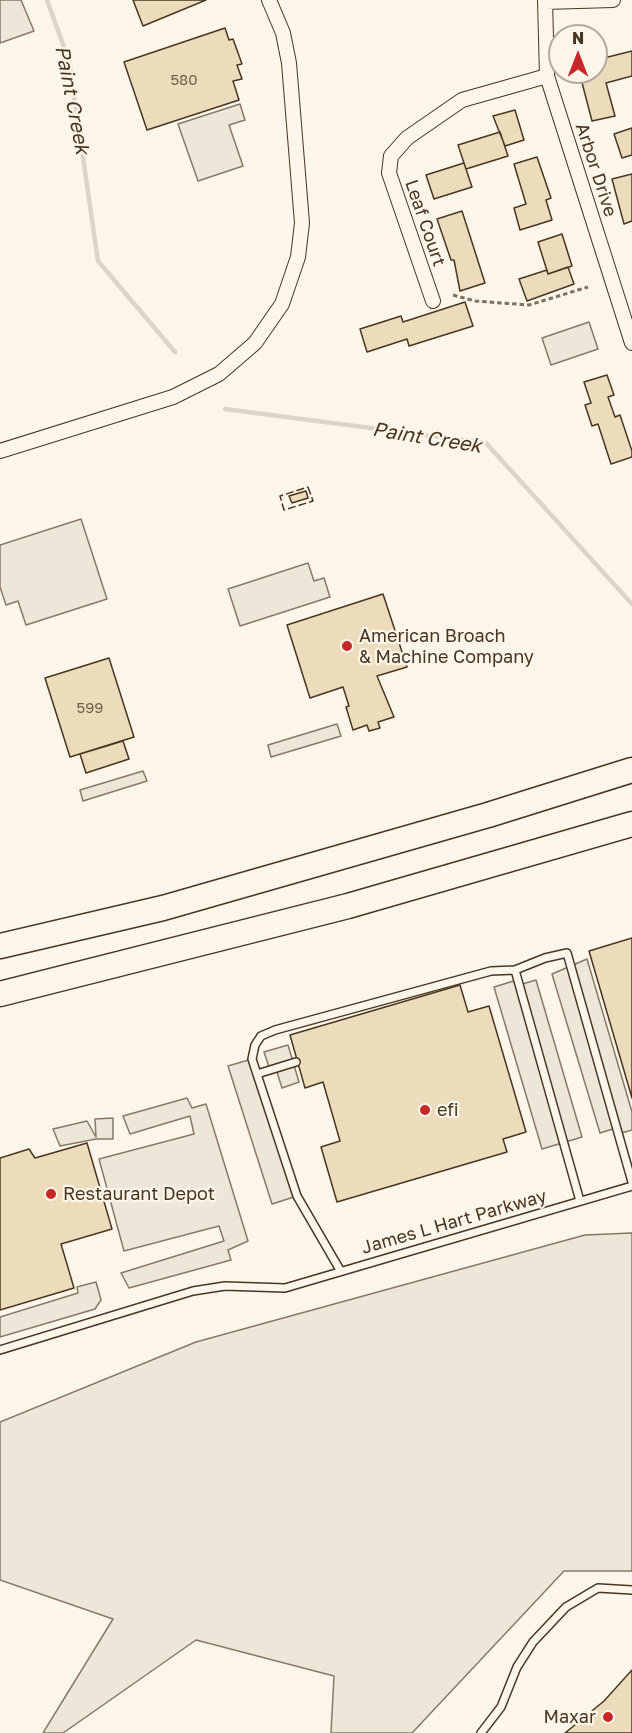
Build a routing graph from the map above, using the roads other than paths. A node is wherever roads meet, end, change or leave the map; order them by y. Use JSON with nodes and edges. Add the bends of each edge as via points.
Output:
{"nodes":[{"id":1,"x":269,"y":0,"type":"edge"},
{"id":2,"x":613,"y":0,"type":"edge"},
{"id":3,"x":545,"y":1,"type":"edge"},
{"id":4,"x":547,"y":76,"type":"junction"},
{"id":5,"x":433,"y":301,"type":"dead end"},
{"id":6,"x":632,"y":343,"type":"edge"},
{"id":7,"x":0,"y":451,"type":"edge"},
{"id":8,"x":632,"y":770,"type":"edge"},
{"id":9,"x":632,"y":824,"type":"edge"},
{"id":10,"x":0,"y":946,"type":"edge"},
{"id":11,"x":515,"y":970,"type":"junction"},
{"id":12,"x":0,"y":994,"type":"edge"},
{"id":13,"x":296,"y":1062,"type":"dead end"},
{"id":14,"x":257,"y":1074,"type":"junction"},
{"id":15,"x":632,"y":1184,"type":"edge"},
{"id":16,"x":580,"y":1201,"type":"junction"},
{"id":17,"x":340,"y":1270,"type":"junction"},
{"id":18,"x":0,"y":1350,"type":"edge"},
{"id":19,"x":632,"y":1590,"type":"edge"},
{"id":20,"x":481,"y":1733,"type":"edge"}],
"edges":[{"from":1,"to":7,"type":"street","via":[[283,33],[289,63],[302,223],[298,257],[282,304],[255,343],[219,374],[172,397]]},
{"from":2,"to":3,"type":"street"},
{"from":3,"to":4,"type":"street","name":"Arbor Drive"},
{"from":4,"to":5,"type":"street","name":"Leaf Court","via":[[462,100],[407,138],[391,156],[389,173]]},
{"from":4,"to":6,"type":"street","name":"Arbor Drive"},
{"from":8,"to":10,"type":"highway","via":[[163,908]]},
{"from":9,"to":12,"type":"highway","via":[[348,906]]},
{"from":11,"to":14,"type":"lane","via":[[491,971],[275,1030],[261,1036],[255,1045],[252,1059]]},
{"from":11,"to":15,"type":"lane","via":[[567,953]]},
{"from":11,"to":16,"type":"lane"},
{"from":13,"to":14,"type":"lane"},
{"from":14,"to":17,"type":"lane","via":[[297,1196]]},
{"from":15,"to":16,"type":"lane","name":"James L Hart Parkway"},
{"from":16,"to":17,"type":"lane","name":"James L Hart Parkway"},
{"from":17,"to":18,"type":"lane","name":"James L Hart Parkway","via":[[285,1288],[225,1286],[193,1291]]},
{"from":19,"to":20,"type":"lane","via":[[598,1588],[566,1607],[533,1642],[517,1667],[501,1707]]}]}
